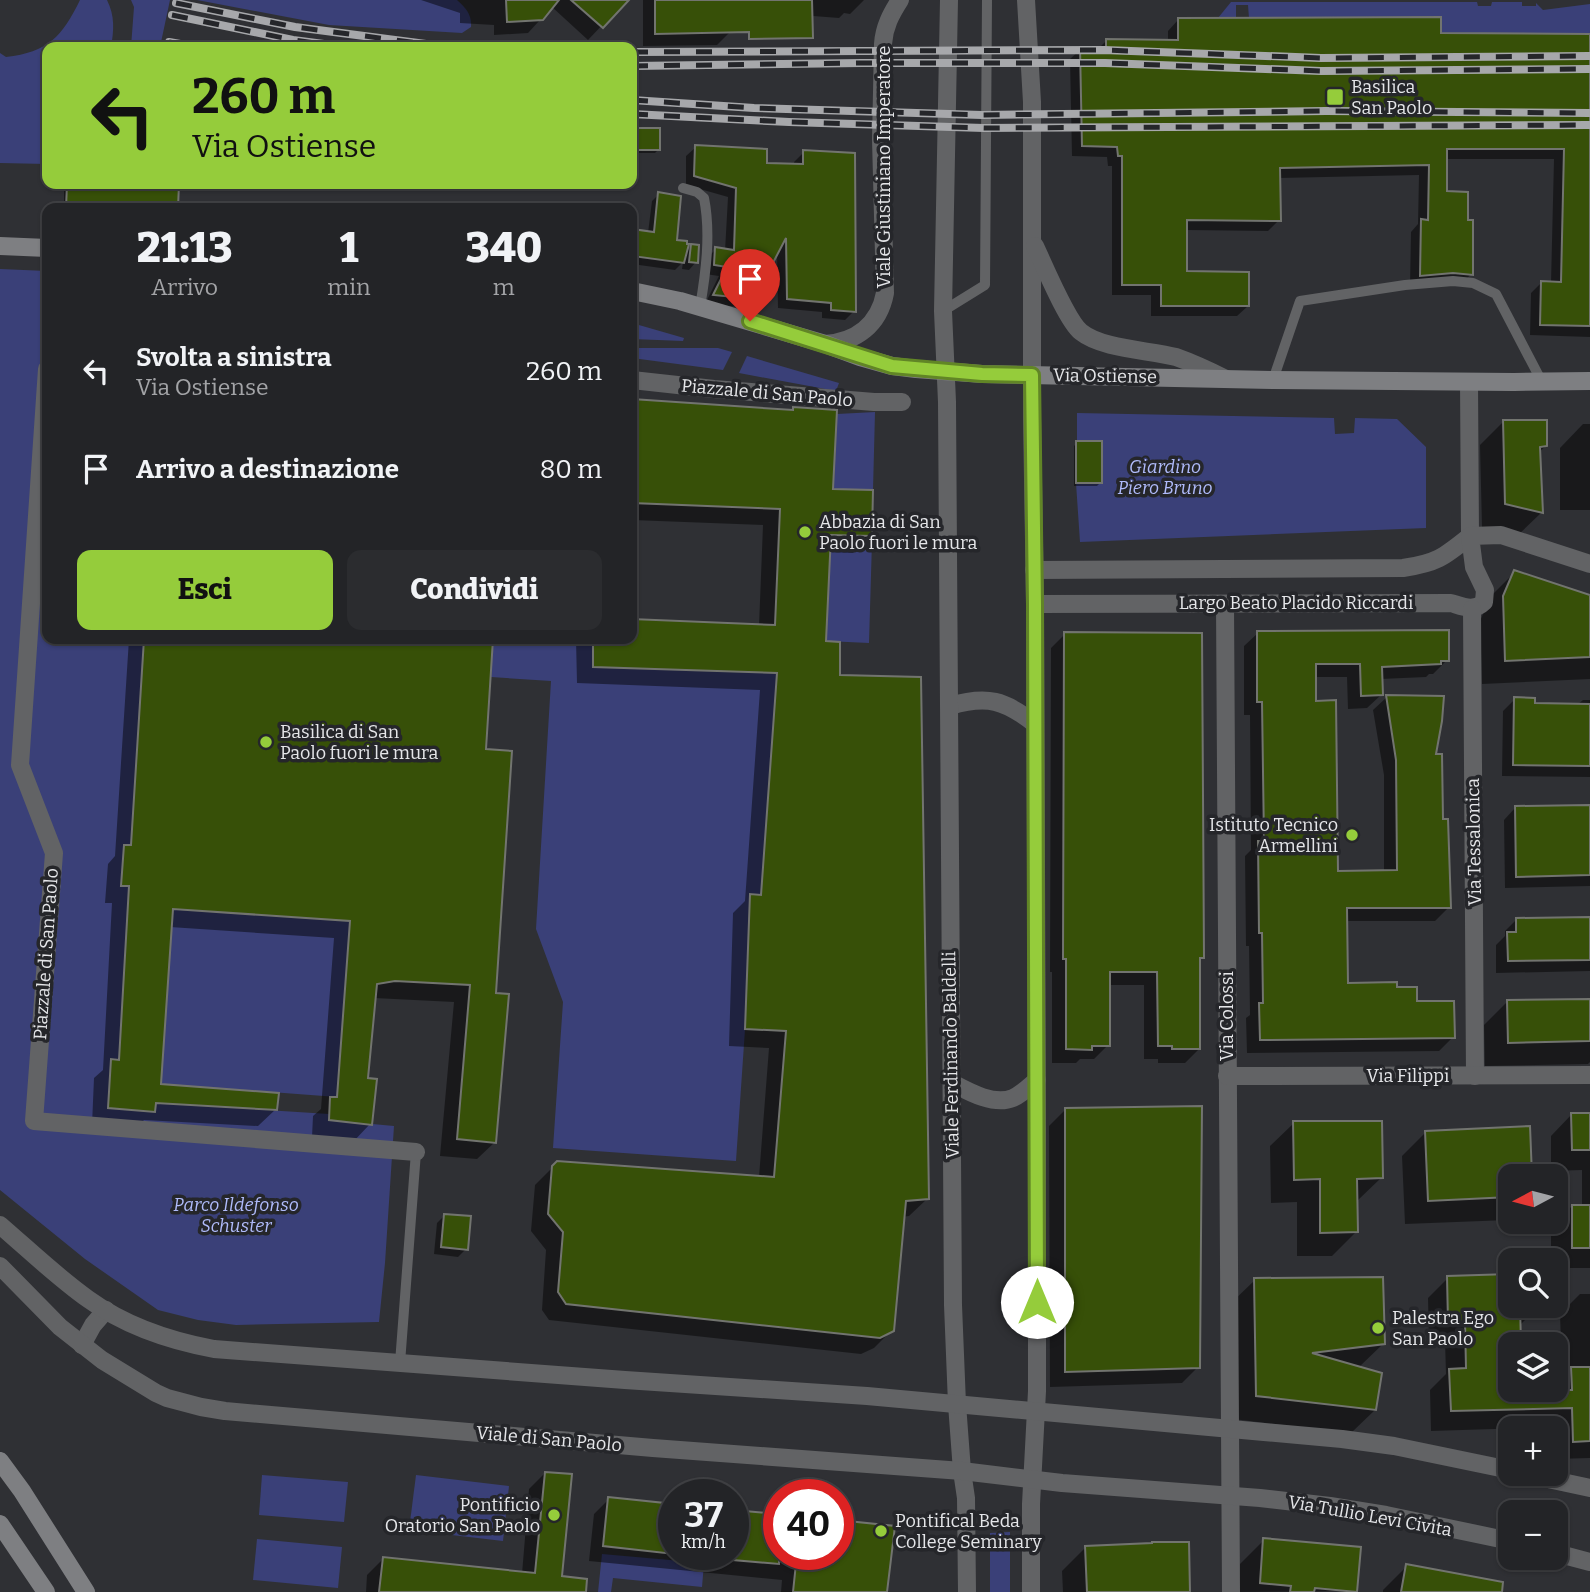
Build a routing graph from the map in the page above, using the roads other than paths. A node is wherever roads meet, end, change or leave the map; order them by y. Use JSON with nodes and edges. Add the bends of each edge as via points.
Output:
{"nodes":[{"id":1,"x":900,"y":0,"type":"edge"},
{"id":2,"x":949,"y":0,"type":"edge"},
{"id":3,"x":987,"y":0,"type":"edge"},
{"id":4,"x":1026,"y":0,"type":"edge"},
{"id":5,"x":683,"y":188,"type":"dead end"},
{"id":6,"x":1032,"y":241,"type":"junction"},
{"id":7,"x":0,"y":246,"type":"edge"},
{"id":8,"x":42,"y":247,"type":"edge"},
{"id":9,"x":637,"y":292,"type":"edge"},
{"id":10,"x":700,"y":307,"type":"junction"},
{"id":11,"x":943,"y":311,"type":"junction"},
{"id":12,"x":825,"y":344,"type":"junction"},
{"id":13,"x":946,"y":372,"type":"junction"},
{"id":14,"x":1032,"y":375,"type":"junction"},
{"id":15,"x":1226,"y":379,"type":"junction"},
{"id":16,"x":1273,"y":380,"type":"junction"},
{"id":17,"x":637,"y":381,"type":"edge"},
{"id":18,"x":1590,"y":381,"type":"edge"},
{"id":19,"x":1469,"y":382,"type":"junction"},
{"id":20,"x":1542,"y":382,"type":"junction"},
{"id":21,"x":902,"y":402,"type":"dead end"},
{"id":22,"x":42,"y":442,"type":"edge"},
{"id":23,"x":1470,"y":536,"type":"junction"},
{"id":24,"x":1590,"y":564,"type":"edge"},
{"id":25,"x":1034,"y":570,"type":"junction"},
{"id":26,"x":1035,"y":604,"type":"junction"},
{"id":27,"x":1224,"y":604,"type":"junction"},
{"id":28,"x":1472,"y":609,"type":"junction"},
{"id":29,"x":950,"y":706,"type":"junction"},
{"id":30,"x":1035,"y":724,"type":"junction"},
{"id":31,"x":1590,"y":1075,"type":"edge"},
{"id":32,"x":1227,"y":1076,"type":"junction"},
{"id":33,"x":1475,"y":1076,"type":"junction"},
{"id":34,"x":1037,"y":1080,"type":"junction"},
{"id":35,"x":952,"y":1083,"type":"junction"},
{"id":36,"x":416,"y":1152,"type":"joint"},
{"id":37,"x":0,"y":1225,"type":"edge"},
{"id":38,"x":0,"y":1266,"type":"edge"},
{"id":39,"x":106,"y":1310,"type":"junction"},
{"id":40,"x":82,"y":1345,"type":"junction"},
{"id":41,"x":400,"y":1363,"type":"junction"},
{"id":42,"x":957,"y":1404,"type":"junction"},
{"id":43,"x":1036,"y":1412,"type":"junction"},
{"id":44,"x":1230,"y":1429,"type":"junction"},
{"id":45,"x":0,"y":1461,"type":"edge"},
{"id":46,"x":1498,"y":1468,"type":"edge"},
{"id":47,"x":962,"y":1471,"type":"junction"},
{"id":48,"x":1032,"y":1479,"type":"junction"},
{"id":49,"x":1568,"y":1483,"type":"edge"},
{"id":50,"x":1590,"y":1488,"type":"edge"},
{"id":51,"x":1230,"y":1496,"type":"junction"},
{"id":52,"x":0,"y":1524,"type":"edge"},
{"id":53,"x":1498,"y":1538,"type":"edge"},
{"id":54,"x":1568,"y":1556,"type":"edge"},
{"id":55,"x":1590,"y":1562,"type":"edge"},
{"id":56,"x":46,"y":1592,"type":"edge"},
{"id":57,"x":86,"y":1592,"type":"edge"},
{"id":58,"x":967,"y":1592,"type":"edge"},
{"id":59,"x":1031,"y":1592,"type":"edge"},
{"id":60,"x":1231,"y":1592,"type":"edge"}],
"edges":[{"from":1,"to":12,"type":"street","name":"Viale Giustiniano Imperatore","via":[[883,44],[884,302],[864,331],[844,342]]},
{"from":2,"to":11,"type":"street"},
{"from":3,"to":11,"type":"lane","via":[[985,285]]},
{"from":4,"to":6,"type":"street"},
{"from":5,"to":10,"type":"lane","via":[[704,198],[707,213]]},
{"from":6,"to":14,"type":"street"},
{"from":6,"to":15,"type":"street","via":[[1080,331],[1108,343],[1175,357]]},
{"from":7,"to":8,"type":"main road"},
{"from":9,"to":10,"type":"main road","name":"Via Ostiense"},
{"from":10,"to":12,"type":"main road","name":"Via Ostiense"},
{"from":11,"to":13,"type":"street"},
{"from":12,"to":13,"type":"main road","name":"Via Ostiense","via":[[892,366]]},
{"from":13,"to":14,"type":"main road","name":"Via Ostiense"},
{"from":13,"to":29,"type":"street","name":"Viale Ferdinando Baldelli"},
{"from":14,"to":15,"type":"main road","name":"Via Ostiense"},
{"from":14,"to":25,"type":"street"},
{"from":15,"to":16,"type":"main road","name":"Via Ostiense"},
{"from":16,"to":19,"type":"main road","name":"Via Ostiense"},
{"from":16,"to":20,"type":"lane","via":[[1300,301],[1453,281],[1473,283],[1496,294]]},
{"from":17,"to":21,"type":"street","name":"Piazzale di San Paolo"},
{"from":18,"to":20,"type":"main road","name":"Via Ostiense"},
{"from":19,"to":20,"type":"main road","name":"Via Ostiense"},
{"from":19,"to":23,"type":"street"},
{"from":22,"to":36,"type":"street","name":"Piazzale di San Paolo","via":[[20,765],[54,853],[34,1121]]},
{"from":23,"to":24,"type":"street","via":[[1501,535]]},
{"from":23,"to":25,"type":"street","name":"Largo Beato Placido Riccardi","via":[[1433,562],[1403,568]]},
{"from":23,"to":28,"type":"street","via":[[1474,567],[1486,594],[1485,602]]},
{"from":25,"to":26,"type":"street"},
{"from":26,"to":27,"type":"street","name":"Largo Beato Placido Riccardi"},
{"from":26,"to":30,"type":"street"},
{"from":27,"to":28,"type":"street","name":"Largo Beato Placido Riccardi","via":[[1451,603]]},
{"from":27,"to":32,"type":"street","name":"Via Colossi"},
{"from":28,"to":33,"type":"street","name":"Via Tessalonica"},
{"from":29,"to":30,"type":"street","via":[[976,699],[990,701],[1019,711]]},
{"from":29,"to":35,"type":"street","name":"Viale Ferdinando Baldelli"},
{"from":30,"to":34,"type":"street"},
{"from":31,"to":33,"type":"street","name":"Via Filippi"},
{"from":32,"to":33,"type":"street","name":"Via Filippi"},
{"from":32,"to":44,"type":"street","name":"Via Colossi"},
{"from":34,"to":35,"type":"street","via":[[1002,1101]]},
{"from":34,"to":43,"type":"street"},
{"from":35,"to":42,"type":"street","name":"Viale Ferdinando Baldelli"},
{"from":36,"to":41,"type":"lane"},
{"from":37,"to":39,"type":"street"},
{"from":38,"to":40,"type":"street","name":"Viale di San Paolo"},
{"from":39,"to":40,"type":"street"},
{"from":39,"to":41,"type":"street","via":[[171,1339],[214,1349]]},
{"from":40,"to":47,"type":"street","name":"Viale di San Paolo","via":[[156,1393],[225,1411]]},
{"from":41,"to":42,"type":"street"},
{"from":42,"to":43,"type":"street"},
{"from":42,"to":47,"type":"street","name":"Viale Ferdinando Baldelli"},
{"from":43,"to":44,"type":"street"},
{"from":43,"to":48,"type":"street"},
{"from":44,"to":46,"type":"street","via":[[1394,1446]]},
{"from":44,"to":51,"type":"street"},
{"from":45,"to":57,"type":"main road"},
{"from":47,"to":48,"type":"street","name":"Viale di San Paolo"},
{"from":47,"to":58,"type":"street","name":"Viale Ferdinando Baldelli"},
{"from":48,"to":51,"type":"street","name":"Via Tullio Levi Civita"},
{"from":48,"to":59,"type":"street"},
{"from":49,"to":50,"type":"street"},
{"from":51,"to":53,"type":"street","name":"Via Tullio Levi Civita","via":[[1330,1506]]},
{"from":51,"to":60,"type":"street"},
{"from":52,"to":56,"type":"main road"},
{"from":54,"to":55,"type":"street"}]}
